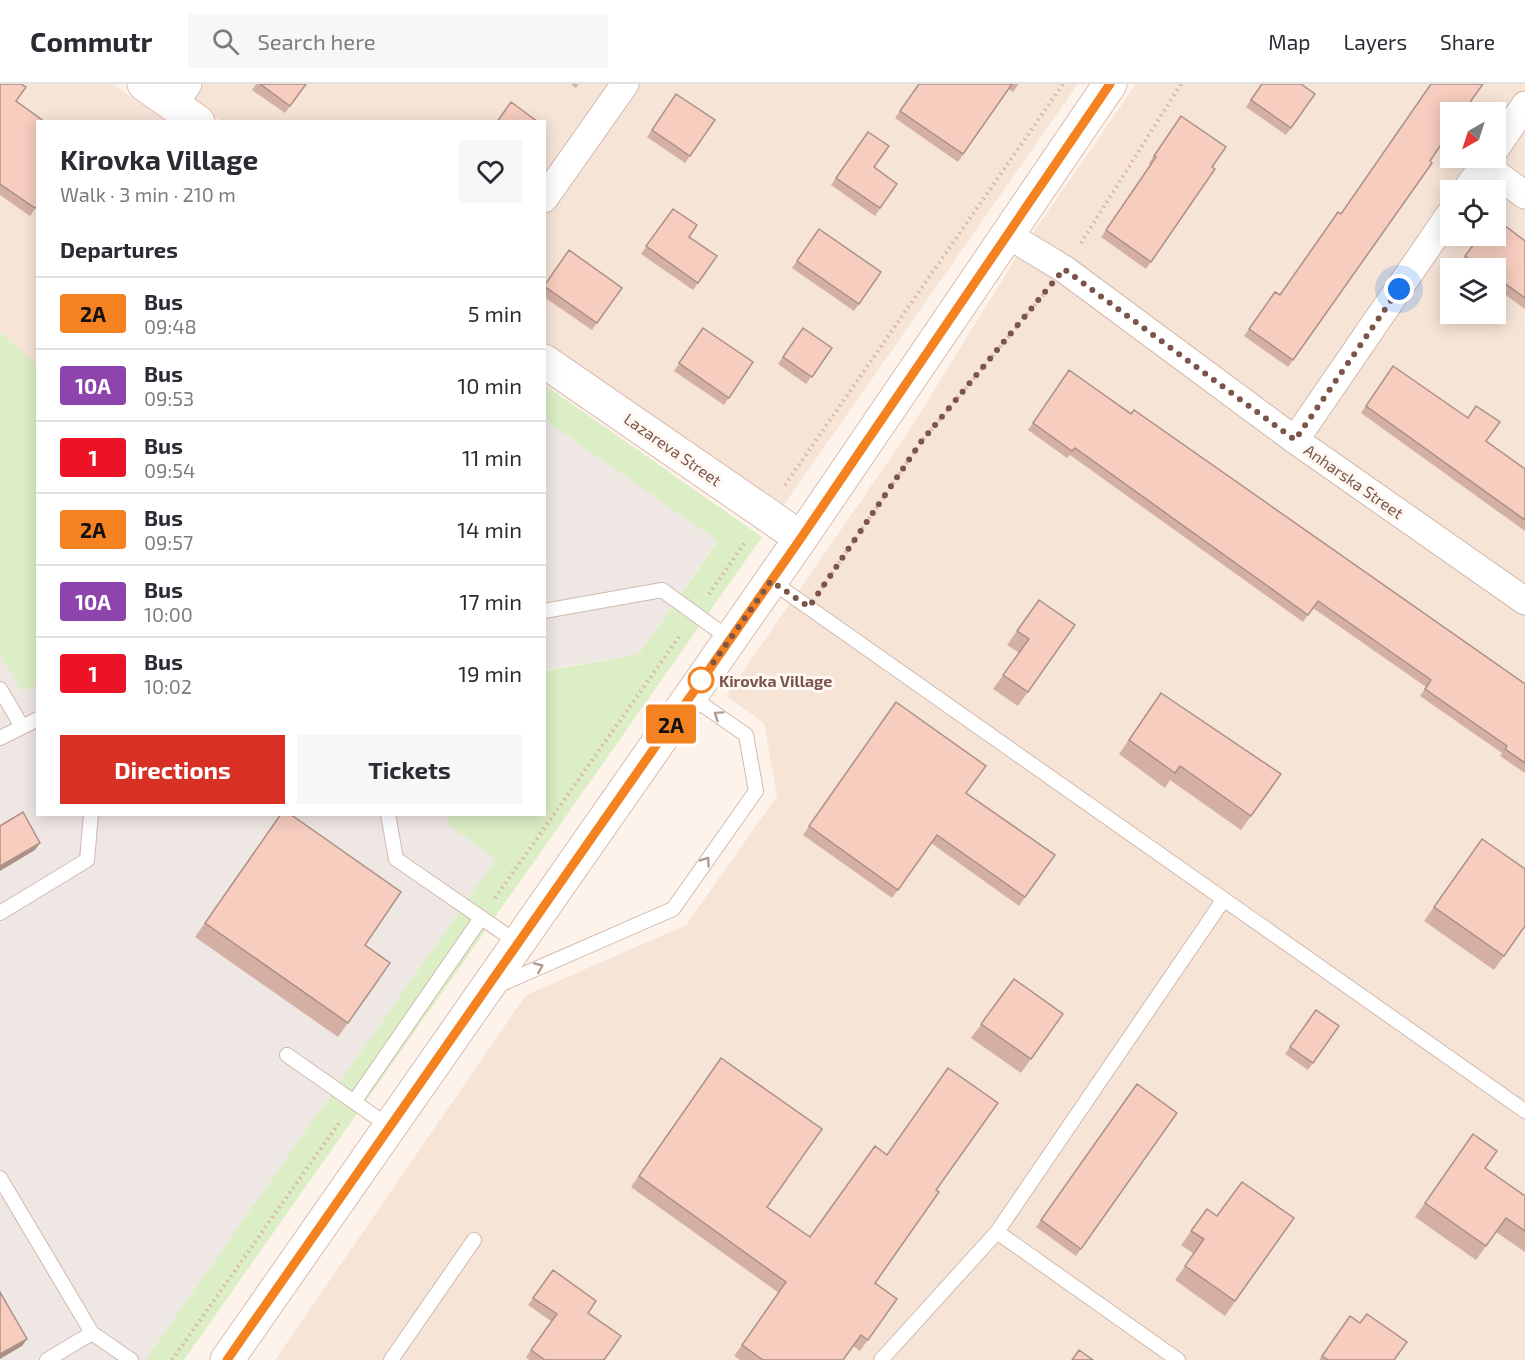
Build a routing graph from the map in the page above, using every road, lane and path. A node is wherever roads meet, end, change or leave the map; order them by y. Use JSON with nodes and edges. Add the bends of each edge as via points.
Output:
{"nodes":[{"id":1,"x":144,"y":84,"type":"edge"},
{"id":2,"x":625,"y":84,"type":"edge"},
{"id":3,"x":1063,"y":84,"type":"edge"},
{"id":4,"x":1110,"y":84,"type":"edge"},
{"id":5,"x":1181,"y":84,"type":"edge"},
{"id":6,"x":187,"y":103,"type":"edge"},
{"id":7,"x":1525,"y":105,"type":"edge"},
{"id":8,"x":1506,"y":132,"type":"edge"},
{"id":9,"x":1499,"y":168,"type":"edge"},
{"id":10,"x":1525,"y":195,"type":"edge"},
{"id":11,"x":546,"y":196,"type":"edge"},
{"id":12,"x":1440,"y":229,"type":"edge"},
{"id":13,"x":1008,"y":235,"type":"junction"},
{"id":14,"x":1064,"y":269,"type":"junction"},
{"id":15,"x":546,"y":362,"type":"edge"},
{"id":16,"x":1295,"y":440,"type":"junction"},
{"id":17,"x":766,"y":513,"type":"junction"},
{"id":18,"x":801,"y":538,"type":"junction"},
{"id":19,"x":771,"y":581,"type":"junction"},
{"id":20,"x":1525,"y":601,"type":"edge"},
{"id":21,"x":809,"y":607,"type":"junction"},
{"id":22,"x":546,"y":611,"type":"edge"},
{"id":23,"x":695,"y":614,"type":"junction"},
{"id":24,"x":730,"y":639,"type":"junction"},
{"id":25,"x":0,"y":689,"type":"edge"},
{"id":26,"x":690,"y":696,"type":"junction"},
{"id":27,"x":36,"y":720,"type":"edge"},
{"id":28,"x":21,"y":725,"type":"junction"},
{"id":29,"x":0,"y":738,"type":"edge"},
{"id":30,"x":91,"y":816,"type":"edge"},
{"id":31,"x":388,"y":816,"type":"edge"},
{"id":32,"x":1224,"y":899,"type":"junction"},
{"id":33,"x":0,"y":913,"type":"edge"},
{"id":34,"x":481,"y":918,"type":"junction"},
{"id":35,"x":518,"y":944,"type":"junction"},
{"id":36,"x":486,"y":990,"type":"junction"},
{"id":37,"x":287,"y":1055,"type":"dead end"},
{"id":38,"x":354,"y":1102,"type":"junction"},
{"id":39,"x":1525,"y":1111,"type":"edge"},
{"id":40,"x":390,"y":1127,"type":"junction"},
{"id":41,"x":0,"y":1178,"type":"edge"},
{"id":42,"x":997,"y":1232,"type":"junction"},
{"id":43,"x":474,"y":1240,"type":"dead end"},
{"id":44,"x":92,"y":1333,"type":"junction"},
{"id":45,"x":47,"y":1360,"type":"edge"},
{"id":46,"x":131,"y":1360,"type":"edge"},
{"id":47,"x":172,"y":1360,"type":"edge"},
{"id":48,"x":227,"y":1360,"type":"edge"},
{"id":49,"x":390,"y":1360,"type":"edge"},
{"id":50,"x":881,"y":1360,"type":"edge"},
{"id":51,"x":1178,"y":1360,"type":"edge"}],
"edges":[{"from":1,"to":6,"type":"street"},
{"from":2,"to":11,"type":"street"},
{"from":3,"to":17,"type":"path"},
{"from":4,"to":13,"type":"street"},
{"from":5,"to":14,"type":"path"},
{"from":7,"to":8,"type":"street"},
{"from":9,"to":10,"type":"street"},
{"from":12,"to":16,"type":"street"},
{"from":13,"to":14,"type":"street","name":"Anharska Street"},
{"from":13,"to":18,"type":"street"},
{"from":14,"to":16,"type":"street","name":"Anharska Street"},
{"from":14,"to":21,"type":"path","via":[[921,442]]},
{"from":15,"to":17,"type":"street","name":"Lazareva Street"},
{"from":16,"to":20,"type":"street","name":"Anharska Street"},
{"from":17,"to":18,"type":"street","name":"Lazareva Street"},
{"from":17,"to":23,"type":"path"},
{"from":18,"to":19,"type":"street"},
{"from":19,"to":21,"type":"lane"},
{"from":19,"to":24,"type":"street"},
{"from":21,"to":32,"type":"lane"},
{"from":22,"to":23,"type":"lane","via":[[662,591]]},
{"from":23,"to":24,"type":"lane"},
{"from":23,"to":34,"type":"path"},
{"from":24,"to":26,"type":"street"},
{"from":25,"to":28,"type":"lane"},
{"from":26,"to":35,"type":"street"},
{"from":36,"to":26,"type":"lane","one_way":true,"via":[[673,909],[756,791],[746,735]]},
{"from":27,"to":28,"type":"lane"},
{"from":28,"to":29,"type":"lane"},
{"from":30,"to":33,"type":"lane","via":[[87,860]]},
{"from":31,"to":34,"type":"lane","via":[[396,859]]},
{"from":32,"to":39,"type":"lane"},
{"from":32,"to":42,"type":"lane"},
{"from":34,"to":35,"type":"lane"},
{"from":34,"to":38,"type":"lane"},
{"from":35,"to":36,"type":"street"},
{"from":36,"to":40,"type":"street"},
{"from":37,"to":38,"type":"lane"},
{"from":38,"to":40,"type":"lane"},
{"from":38,"to":47,"type":"path"},
{"from":40,"to":48,"type":"street"},
{"from":41,"to":44,"type":"lane"},
{"from":42,"to":50,"type":"lane"},
{"from":42,"to":51,"type":"lane"},
{"from":43,"to":49,"type":"lane"},
{"from":44,"to":45,"type":"lane"},
{"from":44,"to":46,"type":"lane"}]}
